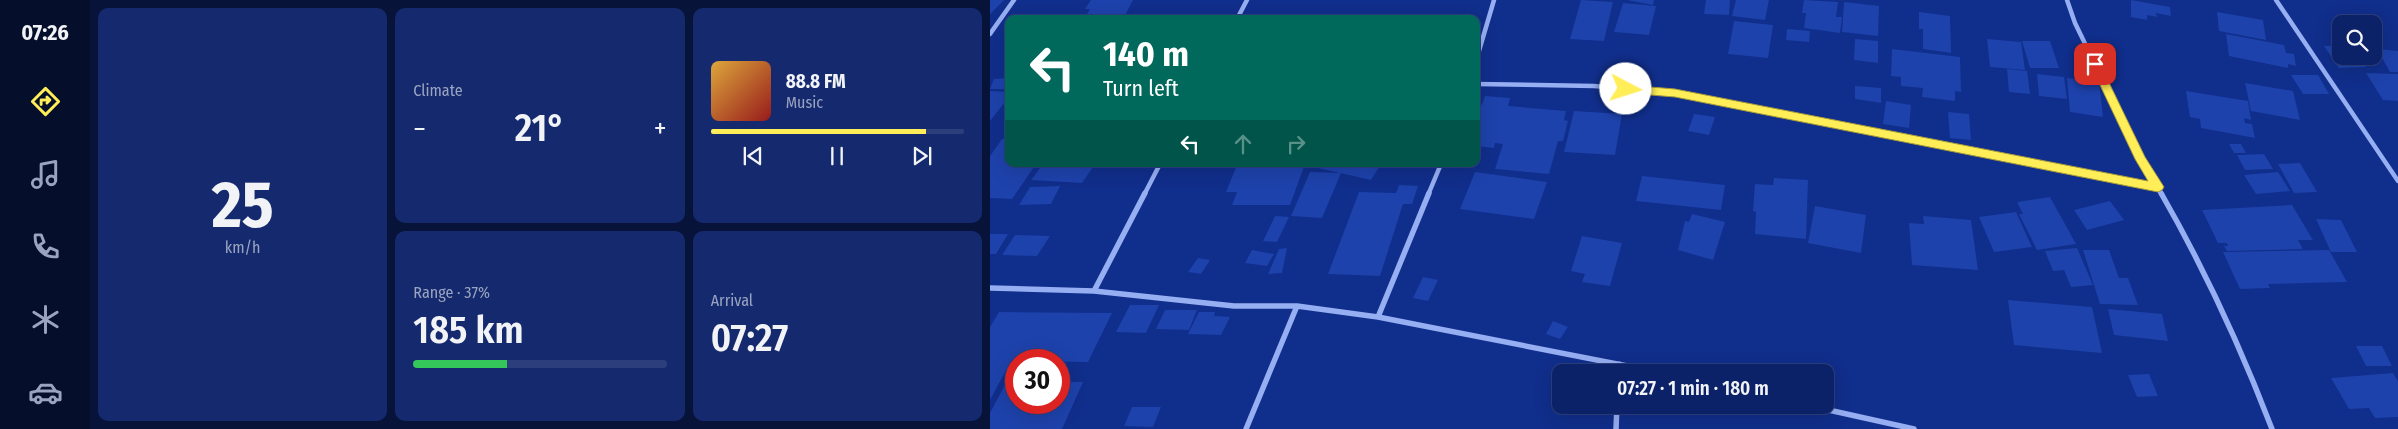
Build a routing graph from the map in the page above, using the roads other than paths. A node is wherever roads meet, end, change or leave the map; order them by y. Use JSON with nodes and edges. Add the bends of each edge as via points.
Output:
{"nodes":[{"id":1,"x":1014,"y":0,"type":"edge"},
{"id":2,"x":1247,"y":0,"type":"edge"},
{"id":3,"x":1494,"y":0,"type":"edge"},
{"id":4,"x":2067,"y":0,"type":"edge"},
{"id":5,"x":2276,"y":0,"type":"edge"},
{"id":6,"x":1239,"y":15,"type":"edge"},
{"id":7,"x":990,"y":34,"type":"edge"},
{"id":8,"x":1480,"y":48,"type":"edge"},
{"id":9,"x":1480,"y":84,"type":"edge"},
{"id":10,"x":1158,"y":167,"type":"edge"},
{"id":11,"x":1440,"y":167,"type":"edge"},
{"id":12,"x":2398,"y":181,"type":"edge"},
{"id":13,"x":2158,"y":187,"type":"junction"},
{"id":14,"x":990,"y":288,"type":"edge"},
{"id":15,"x":1094,"y":291,"type":"junction"},
{"id":16,"x":1297,"y":306,"type":"junction"},
{"id":17,"x":1378,"y":317,"type":"junction"},
{"id":18,"x":1619,"y":364,"type":"edge"},
{"id":19,"x":1834,"y":411,"type":"edge"},
{"id":20,"x":1617,"y":414,"type":"edge"},
{"id":21,"x":1246,"y":429,"type":"edge"},
{"id":22,"x":1616,"y":429,"type":"edge"},
{"id":23,"x":1914,"y":429,"type":"edge"},
{"id":24,"x":2272,"y":429,"type":"edge"}],
"edges":[{"from":1,"to":7,"type":"street"},
{"from":2,"to":6,"type":"street"},
{"from":3,"to":8,"type":"street"},
{"from":4,"to":13,"type":"street","via":[[2141,159]]},
{"from":5,"to":12,"type":"street"},
{"from":9,"to":13,"type":"street","via":[[1594,86],[1675,93]]},
{"from":10,"to":15,"type":"street"},
{"from":11,"to":17,"type":"street"},
{"from":13,"to":24,"type":"street","via":[[2192,247]]},
{"from":14,"to":15,"type":"street"},
{"from":15,"to":16,"type":"street","via":[[1234,306]]},
{"from":16,"to":17,"type":"street"},
{"from":16,"to":21,"type":"street"},
{"from":17,"to":18,"type":"street"},
{"from":19,"to":23,"type":"street"},
{"from":20,"to":22,"type":"street"}]}
